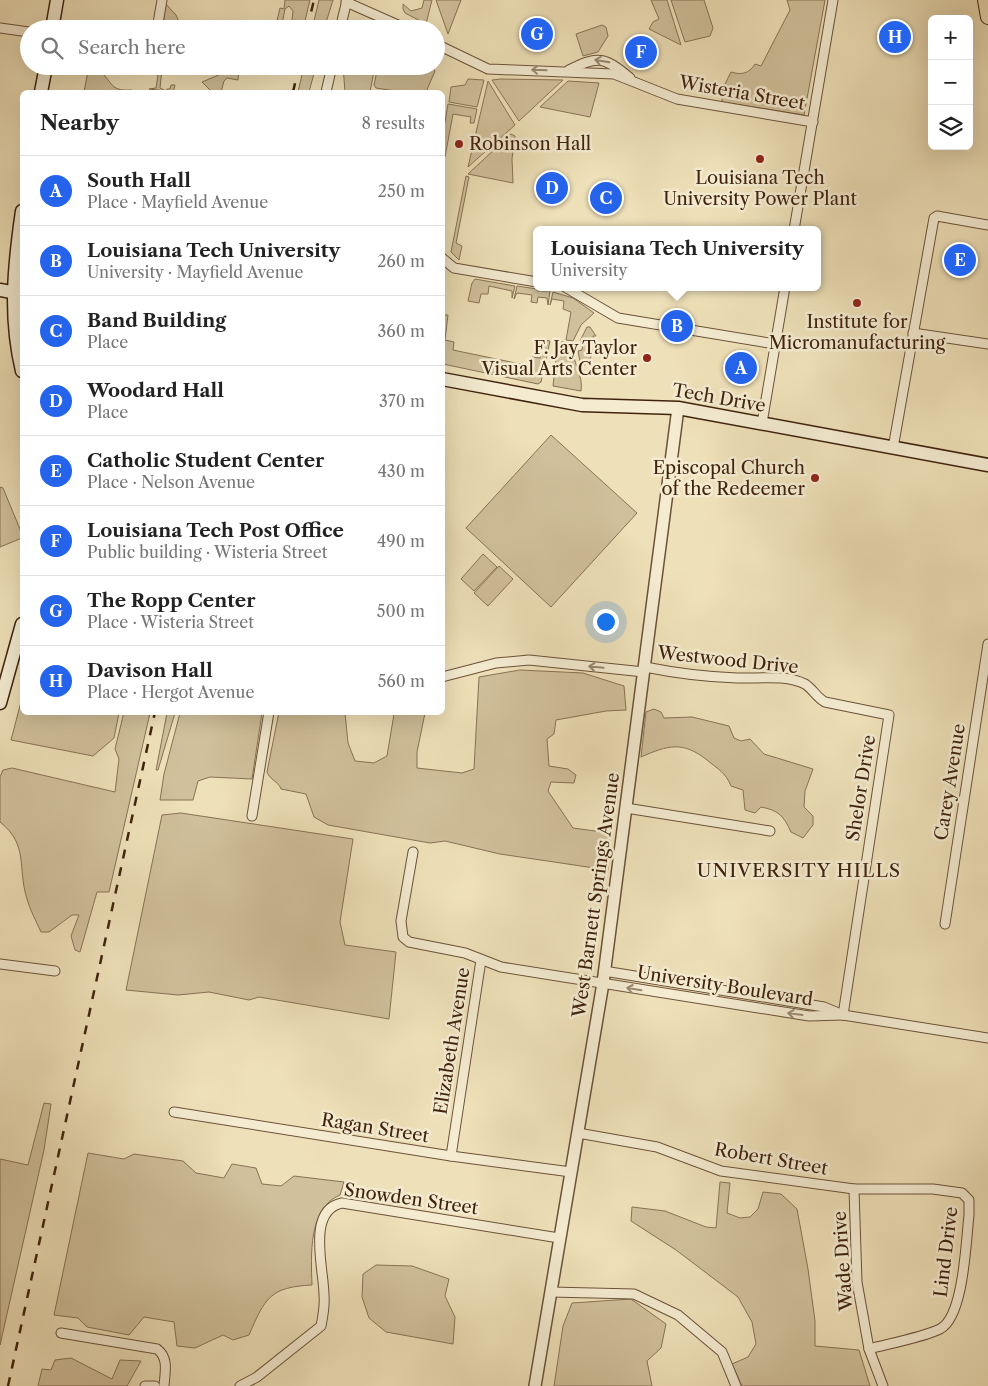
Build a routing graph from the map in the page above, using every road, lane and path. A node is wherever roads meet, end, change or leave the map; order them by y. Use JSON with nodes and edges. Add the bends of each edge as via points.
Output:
{"nodes":[{"id":1,"x":57,"y":0,"type":"edge"},
{"id":2,"x":162,"y":0,"type":"edge"},
{"id":3,"x":833,"y":0,"type":"edge"},
{"id":4,"x":985,"y":0,"type":"edge"},
{"id":5,"x":346,"y":1,"type":"edge"},
{"id":6,"x":988,"y":17,"type":"edge"},
{"id":7,"x":54,"y":20,"type":"edge"},
{"id":8,"x":159,"y":20,"type":"edge"},
{"id":9,"x":342,"y":20,"type":"edge"},
{"id":10,"x":387,"y":20,"type":"edge"},
{"id":11,"x":0,"y":28,"type":"edge"},
{"id":12,"x":20,"y":31,"type":"edge"},
{"id":13,"x":445,"y":48,"type":"edge"},
{"id":14,"x":566,"y":71,"type":"junction"},
{"id":15,"x":45,"y":75,"type":"edge"},
{"id":16,"x":330,"y":75,"type":"edge"},
{"id":17,"x":634,"y":81,"type":"junction"},
{"id":18,"x":42,"y":90,"type":"edge"},
{"id":19,"x":326,"y":90,"type":"edge"},
{"id":20,"x":813,"y":122,"type":"junction"},
{"id":21,"x":988,"y":224,"type":"edge"},
{"id":22,"x":795,"y":226,"type":"edge"},
{"id":23,"x":20,"y":227,"type":"edge"},
{"id":24,"x":445,"y":260,"type":"edge"},
{"id":25,"x":533,"y":281,"type":"edge"},
{"id":26,"x":572,"y":291,"type":"edge"},
{"id":27,"x":784,"y":291,"type":"edge"},
{"id":28,"x":12,"y":292,"type":"edge"},
{"id":29,"x":913,"y":333,"type":"junction"},
{"id":30,"x":775,"y":344,"type":"junction"},
{"id":31,"x":988,"y":344,"type":"edge"},
{"id":32,"x":20,"y":360,"type":"edge"},
{"id":33,"x":445,"y":380,"type":"edge"},
{"id":34,"x":678,"y":408,"type":"junction"},
{"id":35,"x":762,"y":423,"type":"junction"},
{"id":36,"x":893,"y":448,"type":"junction"},
{"id":37,"x":988,"y":465,"type":"edge"},
{"id":38,"x":20,"y":631,"type":"edge"},
{"id":39,"x":988,"y":644,"type":"edge"},
{"id":40,"x":644,"y":669,"type":"junction"},
{"id":41,"x":445,"y":676,"type":"edge"},
{"id":42,"x":0,"y":703,"type":"edge"},
{"id":43,"x":269,"y":715,"type":"edge"},
{"id":44,"x":889,"y":715,"type":"joint"},
{"id":45,"x":626,"y":808,"type":"junction"},
{"id":46,"x":252,"y":816,"type":"dead end"},
{"id":47,"x":770,"y":831,"type":"dead end"},
{"id":48,"x":413,"y":852,"type":"dead end"},
{"id":49,"x":945,"y":924,"type":"dead end"},
{"id":50,"x":481,"y":960,"type":"junction"},
{"id":51,"x":0,"y":964,"type":"edge"},
{"id":52,"x":55,"y":971,"type":"dead end"},
{"id":53,"x":604,"y":971,"type":"junction"},
{"id":54,"x":603,"y":983,"type":"junction"},
{"id":55,"x":843,"y":1015,"type":"junction"},
{"id":56,"x":988,"y":1038,"type":"edge"},
{"id":57,"x":174,"y":1112,"type":"dead end"},
{"id":58,"x":578,"y":1133,"type":"junction"},
{"id":59,"x":451,"y":1156,"type":"junction"},
{"id":60,"x":571,"y":1172,"type":"junction"},
{"id":61,"x":854,"y":1189,"type":"junction"},
{"id":62,"x":962,"y":1193,"type":"joint"},
{"id":63,"x":559,"y":1238,"type":"junction"},
{"id":64,"x":551,"y":1292,"type":"junction"},
{"id":65,"x":61,"y":1333,"type":"dead end"},
{"id":66,"x":869,"y":1349,"type":"junction"},
{"id":67,"x":145,"y":1386,"type":"edge"},
{"id":68,"x":155,"y":1386,"type":"edge"},
{"id":69,"x":164,"y":1386,"type":"edge"},
{"id":70,"x":240,"y":1386,"type":"edge"},
{"id":71,"x":535,"y":1386,"type":"edge"},
{"id":72,"x":736,"y":1386,"type":"edge"},
{"id":73,"x":883,"y":1386,"type":"edge"}],
"edges":[{"from":1,"to":7,"type":"main road"},
{"from":2,"to":8,"type":"street"},
{"from":3,"to":20,"type":"street"},
{"from":4,"to":6,"type":"main road"},
{"from":5,"to":9,"type":"street"},
{"from":5,"to":10,"type":"street"},
{"from":11,"to":12,"type":"street"},
{"from":14,"to":13,"type":"street","name":"Wisteria Street","one_way":true,"via":[[488,69]]},
{"from":14,"to":17,"type":"street","name":"Wisteria Street","via":[[605,74]]},
{"from":17,"to":14,"type":"street","one_way":true,"via":[[604,60],[588,60]]},
{"from":15,"to":18,"type":"main road"},
{"from":16,"to":19,"type":"street"},
{"from":17,"to":20,"type":"street","name":"Wisteria Street","via":[[678,99]]},
{"from":20,"to":22,"type":"street"},
{"from":21,"to":29,"type":"street","via":[[934,218]]},
{"from":23,"to":28,"type":"main road"},
{"from":24,"to":25,"type":"street","via":[[454,268]]},
{"from":26,"to":30,"type":"street","via":[[618,318]]},
{"from":27,"to":30,"type":"street"},
{"from":28,"to":32,"type":"main road"},
{"from":29,"to":31,"type":"street"},
{"from":29,"to":36,"type":"street"},
{"from":30,"to":35,"type":"street"},
{"from":33,"to":34,"type":"main road","name":"Tech Drive","via":[[582,405]]},
{"from":34,"to":35,"type":"main road","name":"Tech Drive"},
{"from":34,"to":40,"type":"street","name":"West Barnett Springs Avenue"},
{"from":35,"to":36,"type":"main road","name":"Tech Drive"},
{"from":36,"to":37,"type":"main road","name":"Tech Drive"},
{"from":38,"to":42,"type":"main road"},
{"from":39,"to":49,"type":"street","name":"Carey Avenue"},
{"from":40,"to":41,"type":"street","name":"Westwood Drive","one_way":true,"via":[[529,660],[496,663]]},
{"from":40,"to":44,"type":"street","name":"Westwood Drive","via":[[791,681],[806,684],[825,702]]},
{"from":40,"to":45,"type":"street","name":"West Barnett Springs Avenue"},
{"from":43,"to":46,"type":"street"},
{"from":44,"to":55,"type":"street","name":"Shelor Drive"},
{"from":45,"to":47,"type":"street"},
{"from":45,"to":53,"type":"street","name":"West Barnett Springs Avenue"},
{"from":48,"to":50,"type":"street","name":"University Boulevard","via":[[401,922],[403,937],[409,942],[465,953]]},
{"from":50,"to":54,"type":"street","name":"University Boulevard","via":[[501,967]]},
{"from":50,"to":59,"type":"street","name":"Elizabeth Avenue"},
{"from":51,"to":52,"type":"street"},
{"from":53,"to":54,"type":"street","name":"West Barnett Springs Avenue"},
{"from":53,"to":55,"type":"street","name":"University Boulevard","via":[[824,1007]]},
{"from":55,"to":54,"type":"street","name":"University Boulevard","one_way":true,"via":[[809,1016]]},
{"from":54,"to":58,"type":"street","name":"West Barnett Springs Avenue"},
{"from":55,"to":56,"type":"street","name":"University Boulevard"},
{"from":57,"to":59,"type":"street","name":"Ragan Street"},
{"from":58,"to":60,"type":"street","name":"West Barnett Springs Avenue"},
{"from":58,"to":61,"type":"street","name":"Robert Street","via":[[657,1147],[721,1171]]},
{"from":59,"to":60,"type":"street","name":"Ragan Street"},
{"from":60,"to":63,"type":"street","name":"West Barnett Springs Avenue"},
{"from":61,"to":62,"type":"street","name":"Robert Street","via":[[933,1189]]},
{"from":61,"to":66,"type":"street","name":"Wade Drive","via":[[856,1282]]},
{"from":62,"to":66,"type":"street","name":"Lind Drive","via":[[969,1200],[969,1215],[958,1303],[950,1319],[941,1329]]},
{"from":63,"to":64,"type":"street","name":"West Barnett Springs Avenue"},
{"from":63,"to":70,"type":"street","name":"Snowden Street","via":[[342,1203],[334,1205],[327,1211],[321,1225],[319,1245],[324,1295],[321,1326],[264,1372]]},
{"from":64,"to":71,"type":"street","name":"West Barnett Springs Avenue"},
{"from":64,"to":72,"type":"street","via":[[634,1294],[678,1315],[722,1352]]},
{"from":65,"to":69,"type":"street","via":[[157,1348],[165,1361]]},
{"from":66,"to":73,"type":"street","name":"Wade Drive"},
{"from":67,"to":68,"type":"street"}]}
